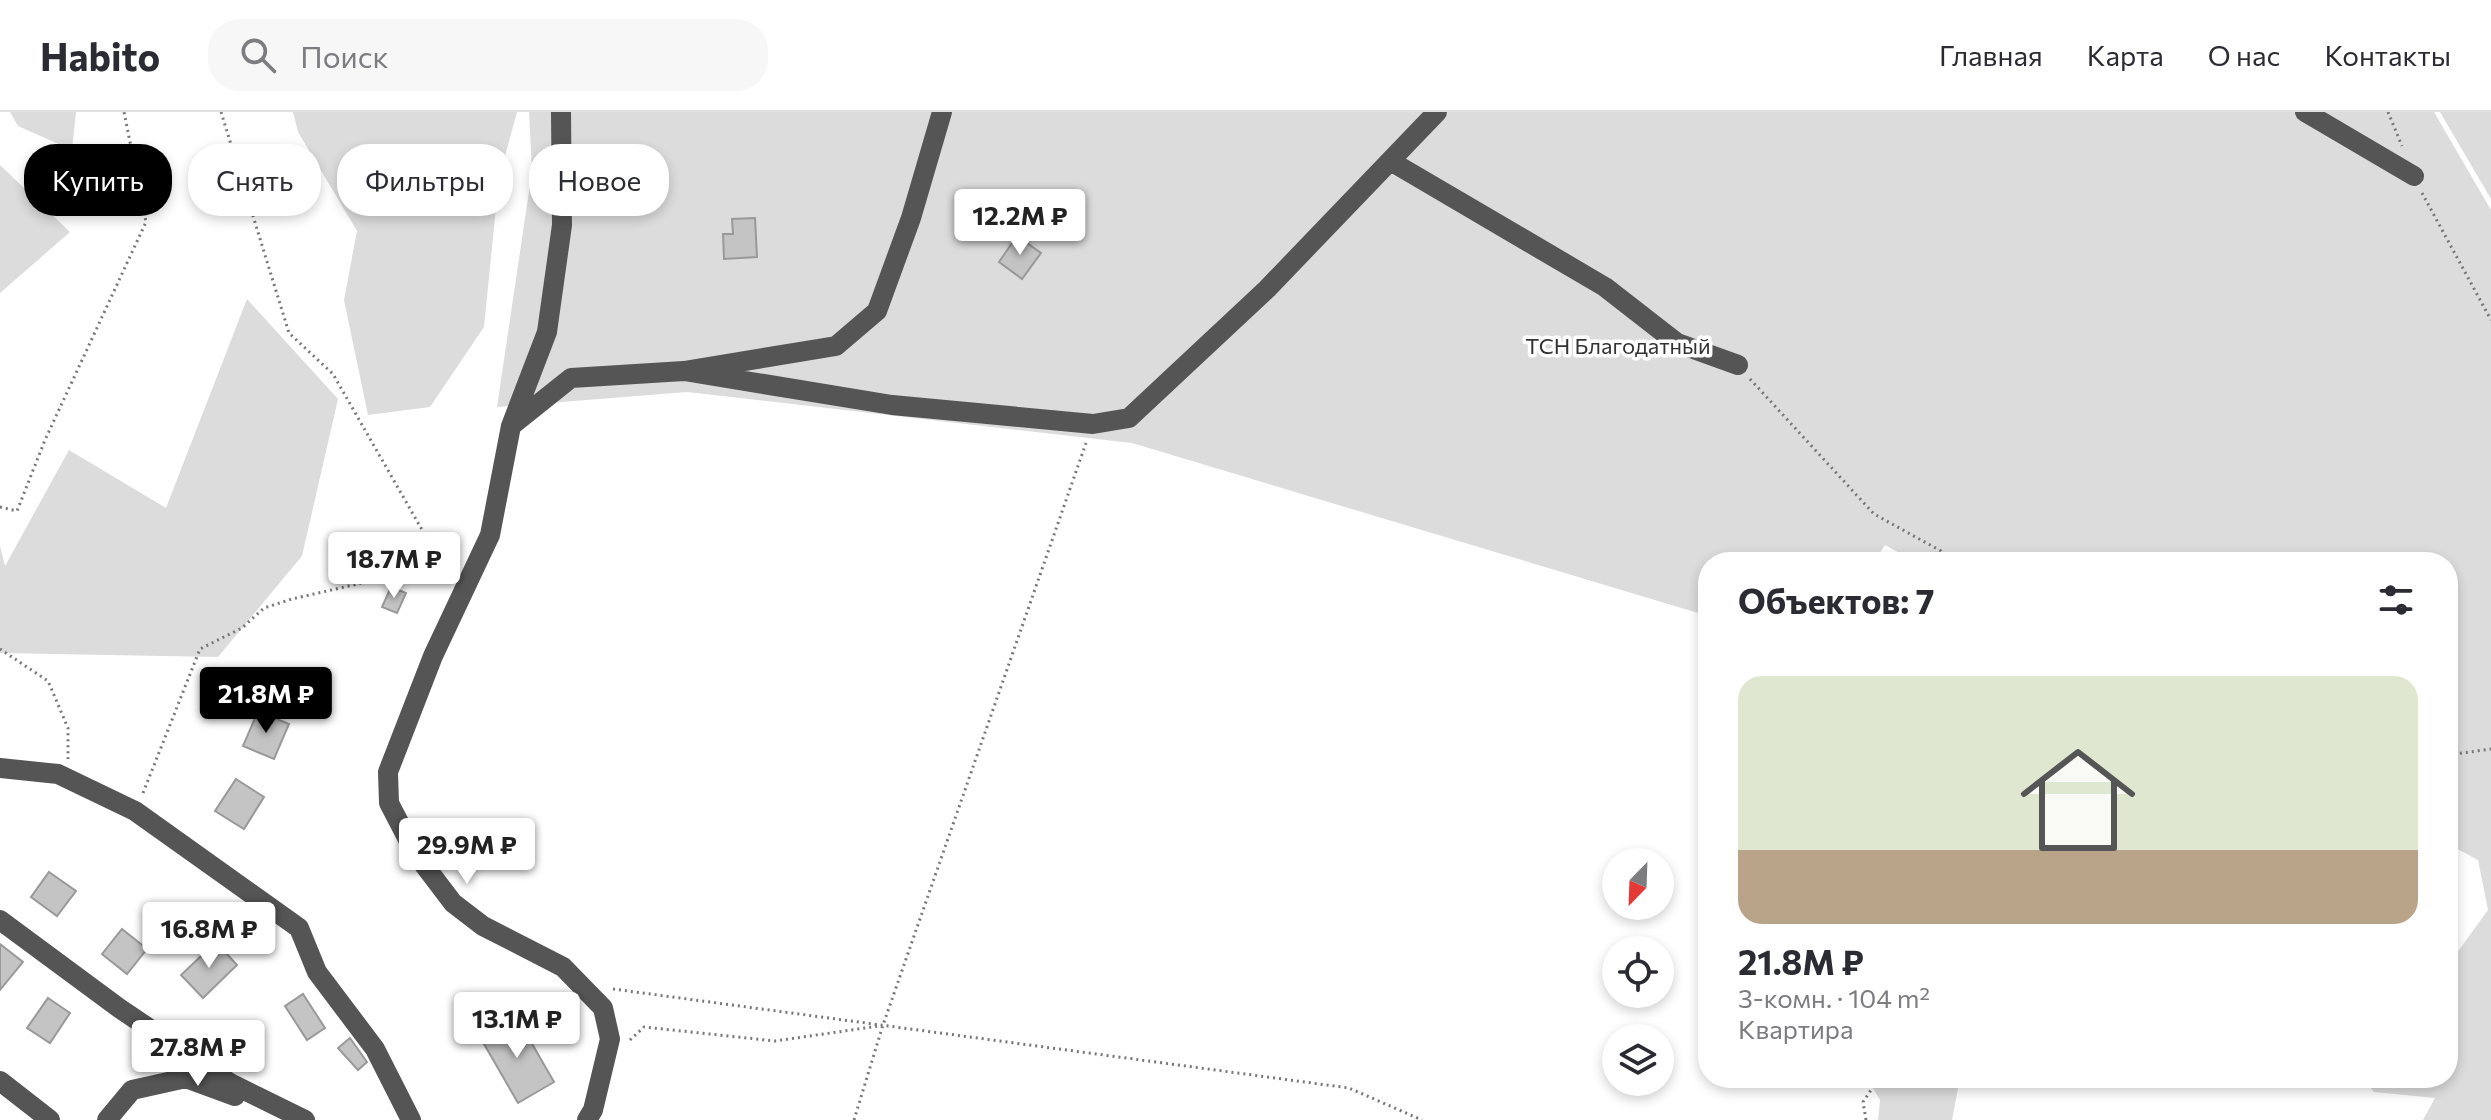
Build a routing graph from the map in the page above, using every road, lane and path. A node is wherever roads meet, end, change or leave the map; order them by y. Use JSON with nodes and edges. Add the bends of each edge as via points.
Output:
{"nodes":[{"id":1,"x":124,"y":112,"type":"edge"},
{"id":2,"x":221,"y":112,"type":"edge"},
{"id":3,"x":561,"y":112,"type":"edge"},
{"id":4,"x":942,"y":112,"type":"edge"},
{"id":5,"x":1437,"y":112,"type":"edge"},
{"id":6,"x":2305,"y":112,"type":"edge"},
{"id":7,"x":2388,"y":112,"type":"edge"},
{"id":8,"x":1392,"y":162,"type":"junction"},
{"id":9,"x":2414,"y":176,"type":"junction"},
{"id":10,"x":2491,"y":320,"type":"edge"},
{"id":11,"x":1738,"y":365,"type":"joint"},
{"id":12,"x":684,"y":371,"type":"junction"},
{"id":13,"x":1093,"y":424,"type":"junction"},
{"id":14,"x":511,"y":426,"type":"junction"},
{"id":15,"x":0,"y":507,"type":"edge"},
{"id":16,"x":1941,"y":552,"type":"edge"},
{"id":17,"x":445,"y":570,"type":"junction"},
{"id":18,"x":471,"y":576,"type":"junction"},
{"id":19,"x":0,"y":649,"type":"edge"},
{"id":20,"x":2491,"y":749,"type":"edge"},
{"id":21,"x":2458,"y":754,"type":"edge"},
{"id":22,"x":0,"y":768,"type":"edge"},
{"id":23,"x":67,"y":778,"type":"junction"},
{"id":24,"x":135,"y":811,"type":"junction"},
{"id":25,"x":0,"y":920,"type":"edge"},
{"id":26,"x":581,"y":985,"type":"junction"},
{"id":27,"x":883,"y":1025,"type":"junction"},
{"id":28,"x":605,"y":1066,"type":"junction"},
{"id":29,"x":0,"y":1081,"type":"edge"},
{"id":30,"x":1872,"y":1088,"type":"edge"},
{"id":31,"x":50,"y":1120,"type":"edge"},
{"id":32,"x":107,"y":1120,"type":"edge"},
{"id":33,"x":304,"y":1120,"type":"edge"},
{"id":34,"x":411,"y":1120,"type":"edge"},
{"id":35,"x":587,"y":1120,"type":"edge"},
{"id":36,"x":854,"y":1120,"type":"edge"},
{"id":37,"x":1422,"y":1120,"type":"edge"},
{"id":38,"x":1866,"y":1120,"type":"edge"}],
"edges":[{"from":1,"to":15,"type":"path","via":[[146,222],[17,511]]},
{"from":2,"to":17,"type":"path","via":[[289,333],[333,374]]},
{"from":3,"to":14,"type":"street","via":[[562,225],[547,332]]},
{"from":4,"to":12,"type":"street","via":[[877,311],[836,346]]},
{"from":5,"to":8,"type":"street"},
{"from":6,"to":9,"type":"street"},
{"from":7,"to":9,"type":"path"},
{"from":8,"to":11,"type":"street","via":[[1605,287],[1677,343]]},
{"from":8,"to":13,"type":"street","via":[[1129,418]]},
{"from":9,"to":10,"type":"path"},
{"from":11,"to":16,"type":"path","via":[[1874,514]]},
{"from":12,"to":13,"type":"street","via":[[892,405]]},
{"from":12,"to":14,"type":"street","via":[[571,378]]},
{"from":13,"to":27,"type":"path"},
{"from":14,"to":18,"type":"street","via":[[494,520]]},
{"from":17,"to":18,"type":"path"},
{"from":17,"to":24,"type":"path","via":[[375,580],[264,608],[242,628],[200,649]]},
{"from":18,"to":26,"type":"street","via":[[410,709],[388,772],[389,803],[415,853],[453,903],[483,926],[563,967]]},
{"from":19,"to":23,"type":"path","via":[[48,681],[68,728]]},
{"from":20,"to":21,"type":"path"},
{"from":22,"to":23,"type":"street"},
{"from":23,"to":24,"type":"street"},
{"from":24,"to":34,"type":"street","via":[[299,928],[317,972],[375,1049]]},
{"from":25,"to":33,"type":"street","via":[[230,1083]]},
{"from":26,"to":27,"type":"path"},
{"from":26,"to":28,"type":"street","via":[[603,1008],[610,1039]]},
{"from":27,"to":28,"type":"path","via":[[775,1041],[644,1027]]},
{"from":27,"to":36,"type":"path"},
{"from":27,"to":37,"type":"path","via":[[1349,1088]]},
{"from":28,"to":35,"type":"street"},
{"from":29,"to":31,"type":"street"},
{"from":30,"to":38,"type":"path","via":[[1863,1102]]},
{"from":32,"to":33,"type":"street","via":[[132,1090],[186,1078]]}]}
